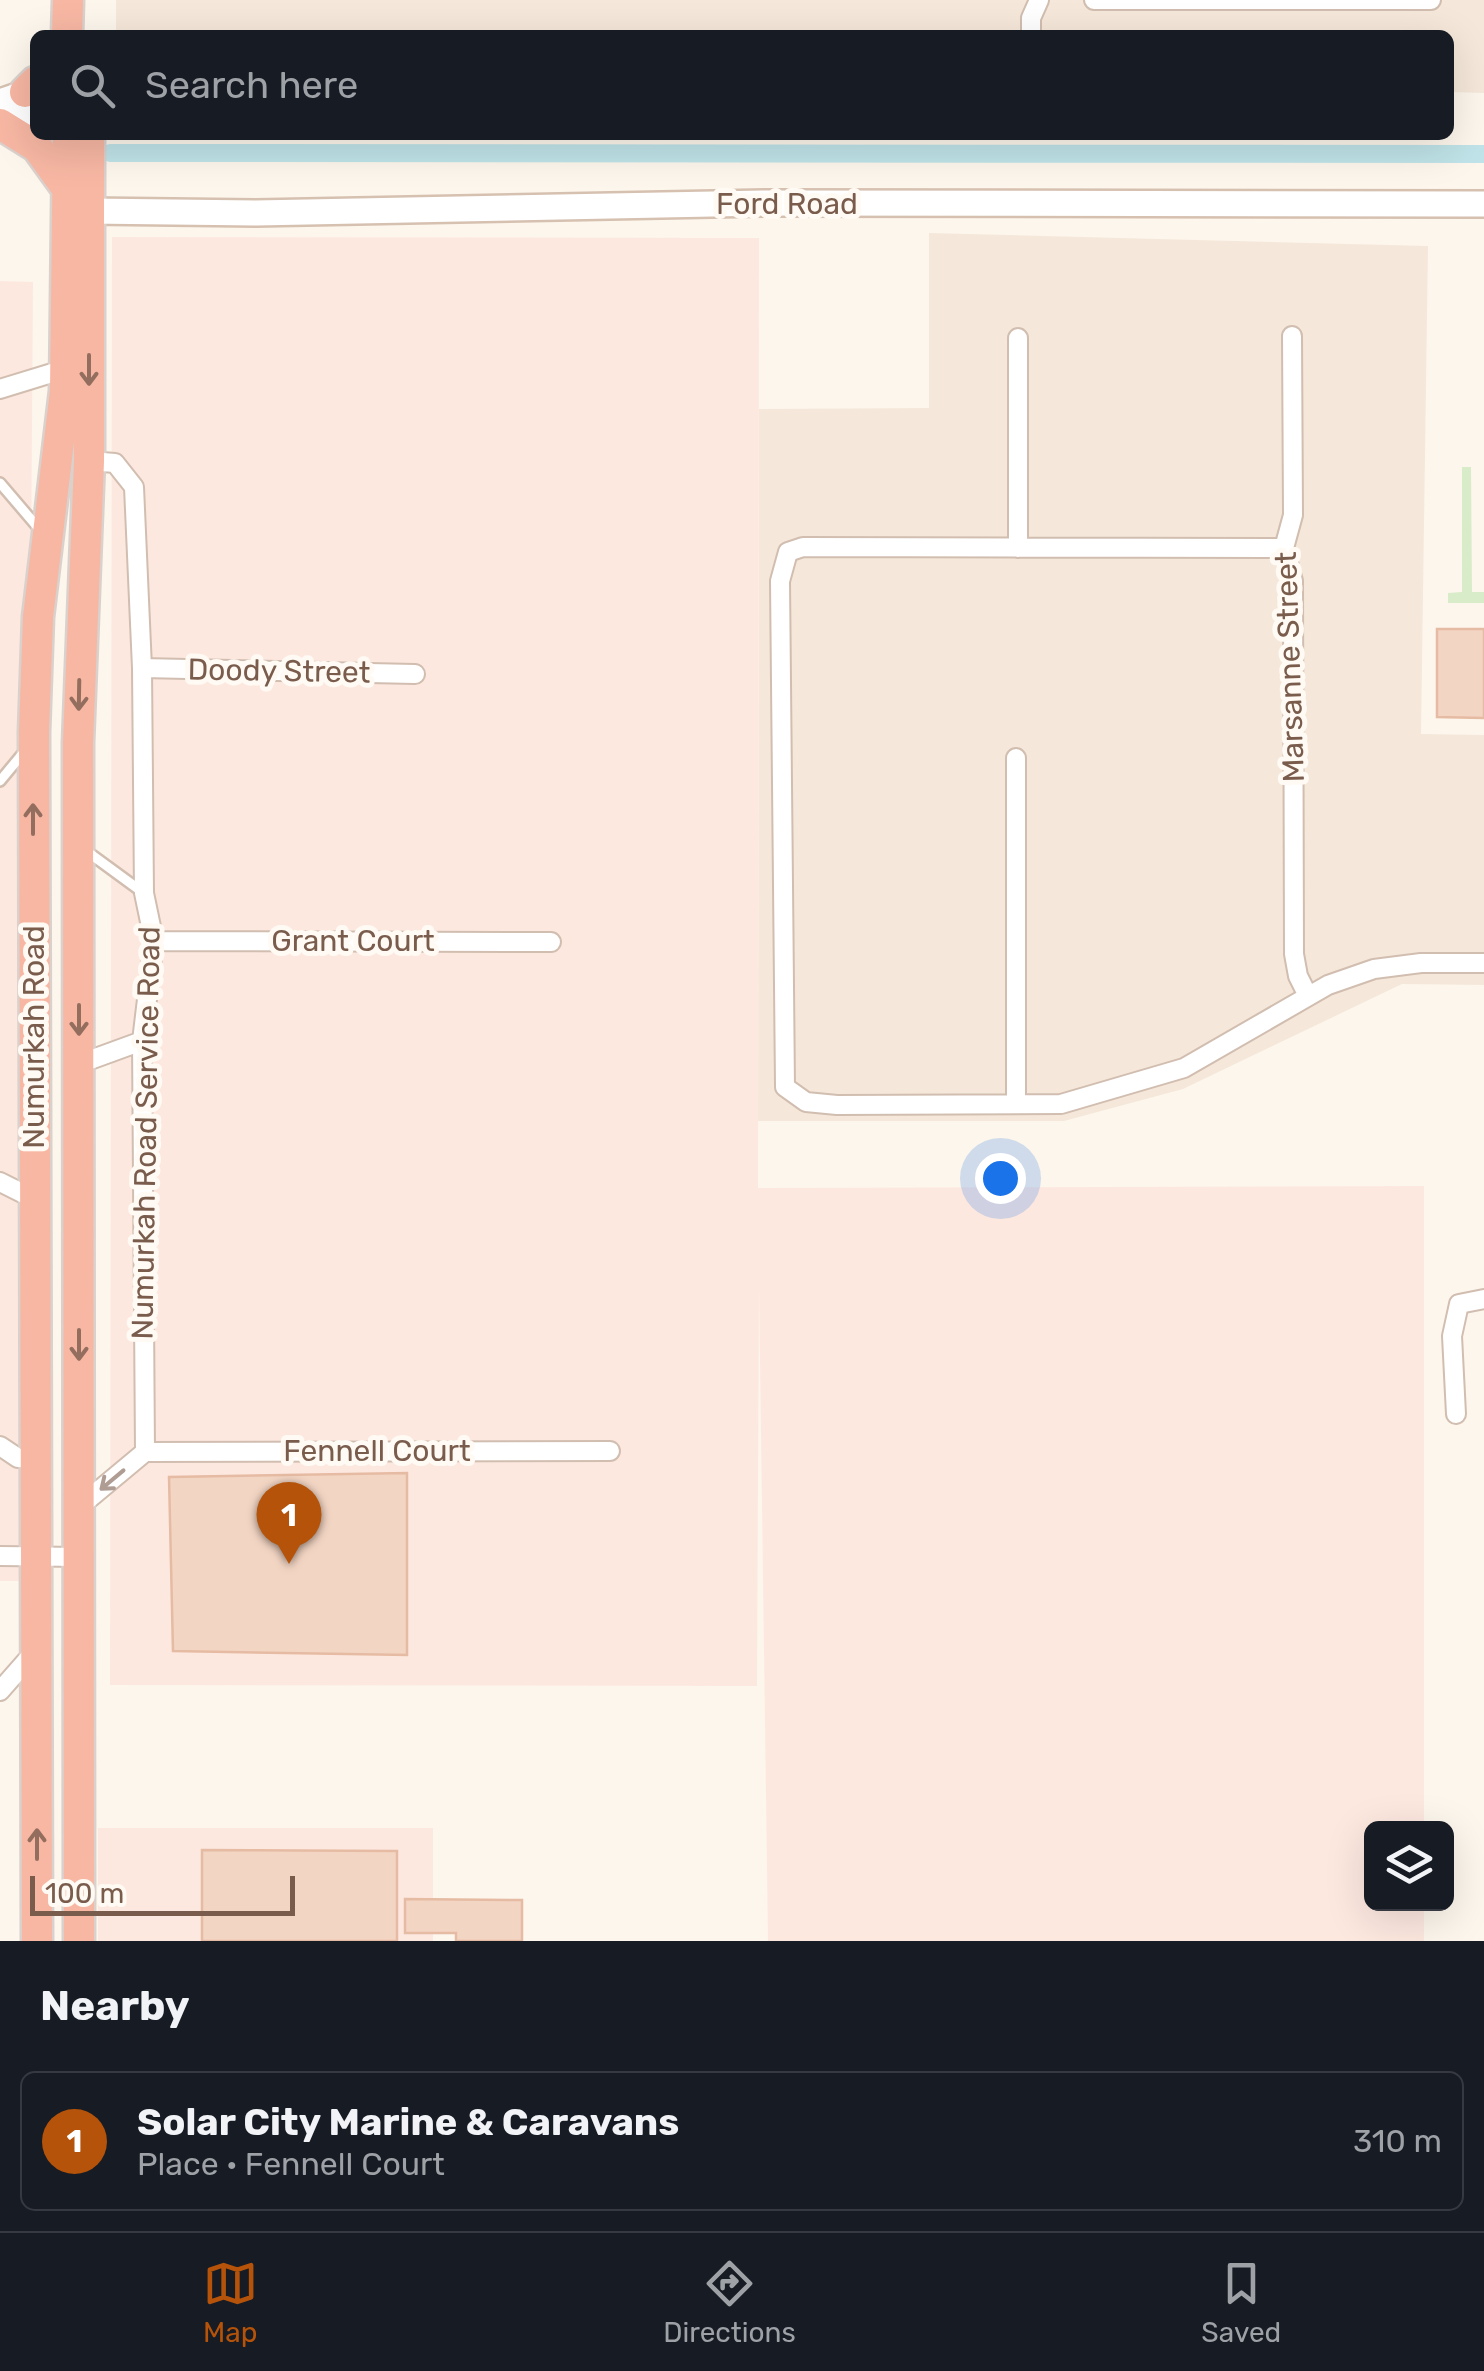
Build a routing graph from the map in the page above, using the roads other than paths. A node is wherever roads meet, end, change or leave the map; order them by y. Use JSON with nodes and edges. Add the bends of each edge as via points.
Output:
{"nodes":[{"id":1,"x":87,"y":0,"type":"edge"},
{"id":2,"x":1039,"y":0,"type":"edge"},
{"id":3,"x":1094,"y":0,"type":"edge"},
{"id":4,"x":1431,"y":0,"type":"edge"},
{"id":5,"x":71,"y":27,"type":"edge"},
{"id":6,"x":1031,"y":30,"type":"edge"},
{"id":7,"x":26,"y":96,"type":"edge"},
{"id":8,"x":0,"y":124,"type":"edge"},
{"id":9,"x":69,"y":140,"type":"edge"},
{"id":10,"x":88,"y":140,"type":"edge"},
{"id":11,"x":75,"y":204,"type":"junction"},
{"id":12,"x":1484,"y":204,"type":"edge"},
{"id":13,"x":1292,"y":336,"type":"dead end"},
{"id":14,"x":1018,"y":338,"type":"dead end"},
{"id":15,"x":66,"y":368,"type":"junction"},
{"id":16,"x":0,"y":389,"type":"edge"},
{"id":17,"x":56,"y":462,"type":"junction"},
{"id":18,"x":89,"y":462,"type":"junction"},
{"id":19,"x":0,"y":483,"type":"edge"},
{"id":20,"x":46,"y":537,"type":"junction"},
{"id":21,"x":1018,"y":548,"type":"junction"},
{"id":22,"x":1284,"y":548,"type":"junction"},
{"id":23,"x":142,"y":668,"type":"junction"},
{"id":24,"x":415,"y":674,"type":"dead end"},
{"id":25,"x":34,"y":732,"type":"junction"},
{"id":26,"x":1016,"y":758,"type":"dead end"},
{"id":27,"x":0,"y":781,"type":"edge"},
{"id":28,"x":78,"y":793,"type":"junction"},
{"id":29,"x":78,"y":845,"type":"junction"},
{"id":30,"x":34,"y":875,"type":"junction"},
{"id":31,"x":144,"y":893,"type":"junction"},
{"id":32,"x":154,"y":941,"type":"junction"},
{"id":33,"x":551,"y":942,"type":"dead end"},
{"id":34,"x":1484,"y":963,"type":"edge"},
{"id":35,"x":1308,"y":996,"type":"junction"},
{"id":36,"x":142,"y":1041,"type":"junction"},
{"id":37,"x":79,"y":1064,"type":"junction"},
{"id":38,"x":1016,"y":1104,"type":"junction"},
{"id":39,"x":0,"y":1182,"type":"edge"},
{"id":40,"x":34,"y":1199,"type":"junction"},
{"id":41,"x":1484,"y":1299,"type":"edge"},
{"id":42,"x":1456,"y":1414,"type":"dead end"},
{"id":43,"x":79,"y":1416,"type":"junction"},
{"id":44,"x":0,"y":1446,"type":"edge"},
{"id":45,"x":610,"y":1450,"type":"dead end"},
{"id":46,"x":145,"y":1452,"type":"junction"},
{"id":47,"x":35,"y":1459,"type":"junction"},
{"id":48,"x":80,"y":1507,"type":"junction"},
{"id":49,"x":0,"y":1556,"type":"edge"},
{"id":50,"x":36,"y":1556,"type":"junction"},
{"id":51,"x":80,"y":1557,"type":"junction"},
{"id":52,"x":36,"y":1650,"type":"junction"},
{"id":53,"x":0,"y":1691,"type":"edge"},
{"id":54,"x":37,"y":1941,"type":"edge"},
{"id":55,"x":80,"y":1941,"type":"edge"}],
"edges":[{"from":1,"to":5,"type":"highway"},
{"from":2,"to":6,"type":"street"},
{"from":3,"to":4,"type":"street"},
{"from":7,"to":8,"type":"street"},
{"from":8,"to":11,"type":"highway","via":[[37,146]]},
{"from":9,"to":11,"type":"highway","name":"Numurkah Road"},
{"from":10,"to":11,"type":"highway","name":"Numurkah Road"},
{"from":11,"to":12,"type":"street","name":"Ford Road","via":[[256,213],[767,203]]},
{"from":11,"to":15,"type":"highway","name":"Numurkah Road"},
{"from":11,"to":18,"type":"highway","name":"Numurkah Road","one_way":true},
{"from":13,"to":22,"type":"street","name":"Marsanne Street","via":[[1293,515]]},
{"from":14,"to":21,"type":"street"},
{"from":15,"to":16,"type":"street"},
{"from":15,"to":17,"type":"highway","name":"Numurkah Road"},
{"from":17,"to":18,"type":"highway"},
{"from":17,"to":20,"type":"highway","name":"Numurkah Road"},
{"from":18,"to":23,"type":"street","name":"Numurkah Road Service Road","via":[[114,463],[134,487]]},
{"from":18,"to":28,"type":"highway","name":"Numurkah Road","one_way":true},
{"from":19,"to":20,"type":"lane"},
{"from":20,"to":25,"type":"highway","name":"Numurkah Road"},
{"from":21,"to":22,"type":"street"},
{"from":21,"to":38,"type":"street","via":[[803,548],[788,552],[780,581],[785,1088],[806,1102],[837,1105]]},
{"from":22,"to":35,"type":"street","name":"Marsanne Street","via":[[1293,581],[1294,954]]},
{"from":23,"to":24,"type":"street","name":"Doody Street"},
{"from":23,"to":31,"type":"street","name":"Numurkah Road Service Road"},
{"from":25,"to":27,"type":"lane"},
{"from":30,"to":25,"type":"highway","name":"Numurkah Road","one_way":true},
{"from":26,"to":38,"type":"street"},
{"from":28,"to":29,"type":"highway","name":"Numurkah Road"},
{"from":28,"to":30,"type":"highway","via":[[58,854]]},
{"from":29,"to":31,"type":"lane"},
{"from":29,"to":37,"type":"highway","name":"Numurkah Road","one_way":true},
{"from":30,"to":40,"type":"highway","name":"Numurkah Road"},
{"from":31,"to":32,"type":"street","name":"Numurkah Road Service Road"},
{"from":32,"to":33,"type":"street","name":"Grant Court"},
{"from":32,"to":36,"type":"street","name":"Numurkah Road Service Road"},
{"from":34,"to":35,"type":"street","via":[[1374,969]]},
{"from":35,"to":38,"type":"street","via":[[1184,1068],[1061,1104]]},
{"from":36,"to":37,"type":"street"},
{"from":36,"to":46,"type":"street","name":"Numurkah Road Service Road"},
{"from":37,"to":43,"type":"highway","name":"Numurkah Road","one_way":true},
{"from":39,"to":40,"type":"street"},
{"from":40,"to":47,"type":"highway","name":"Numurkah Road"},
{"from":41,"to":42,"type":"street","via":[[1460,1304],[1452,1336]]},
{"from":43,"to":47,"type":"highway","via":[[62,1446]]},
{"from":43,"to":48,"type":"highway","name":"Numurkah Road"},
{"from":44,"to":47,"type":"street"},
{"from":45,"to":46,"type":"street","name":"Fennell Court"},
{"from":46,"to":48,"type":"street","one_way":true},
{"from":47,"to":50,"type":"highway","name":"Numurkah Road"},
{"from":48,"to":51,"type":"highway","name":"Numurkah Road"},
{"from":49,"to":50,"type":"street"},
{"from":50,"to":51,"type":"street"},
{"from":50,"to":52,"type":"highway","name":"Numurkah Road"},
{"from":51,"to":55,"type":"highway","name":"Numurkah Road"},
{"from":52,"to":53,"type":"street"},
{"from":54,"to":52,"type":"highway","name":"Numurkah Road","one_way":true}]}
